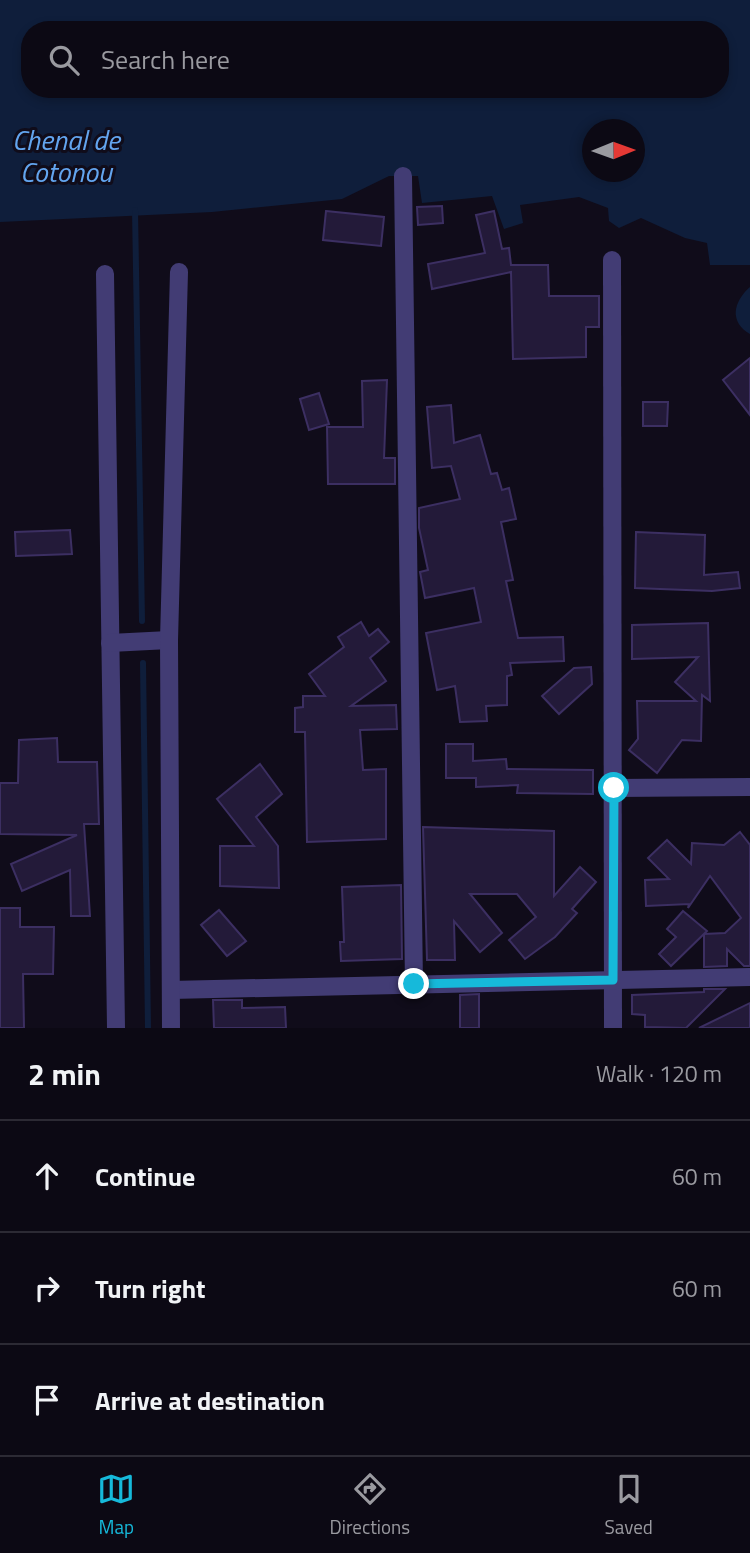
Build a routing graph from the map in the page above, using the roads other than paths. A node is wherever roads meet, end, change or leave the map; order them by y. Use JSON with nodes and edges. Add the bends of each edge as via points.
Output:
{"nodes":[{"id":1,"x":403,"y":176,"type":"dead end"},
{"id":2,"x":612,"y":260,"type":"dead end"},
{"id":3,"x":180,"y":272,"type":"dead end"},
{"id":4,"x":105,"y":274,"type":"dead end"},
{"id":5,"x":169,"y":639,"type":"junction"},
{"id":6,"x":110,"y":643,"type":"junction"},
{"id":7,"x":614,"y":788,"type":"junction"},
{"id":8,"x":750,"y":788,"type":"edge"},
{"id":9,"x":750,"y":977,"type":"edge"},
{"id":10,"x":613,"y":980,"type":"junction"},
{"id":11,"x":414,"y":984,"type":"junction"},
{"id":12,"x":171,"y":990,"type":"junction"},
{"id":13,"x":116,"y":1028,"type":"edge"},
{"id":14,"x":171,"y":1028,"type":"edge"},
{"id":15,"x":614,"y":1028,"type":"edge"}],
"edges":[{"from":1,"to":11,"type":"street"},
{"from":2,"to":7,"type":"street"},
{"from":3,"to":5,"type":"street"},
{"from":4,"to":6,"type":"street"},
{"from":5,"to":6,"type":"street"},
{"from":5,"to":12,"type":"street"},
{"from":6,"to":13,"type":"street"},
{"from":7,"to":8,"type":"street"},
{"from":7,"to":10,"type":"street"},
{"from":9,"to":10,"type":"street"},
{"from":10,"to":11,"type":"street"},
{"from":10,"to":15,"type":"street"},
{"from":11,"to":12,"type":"street"},
{"from":12,"to":14,"type":"street"}]}
